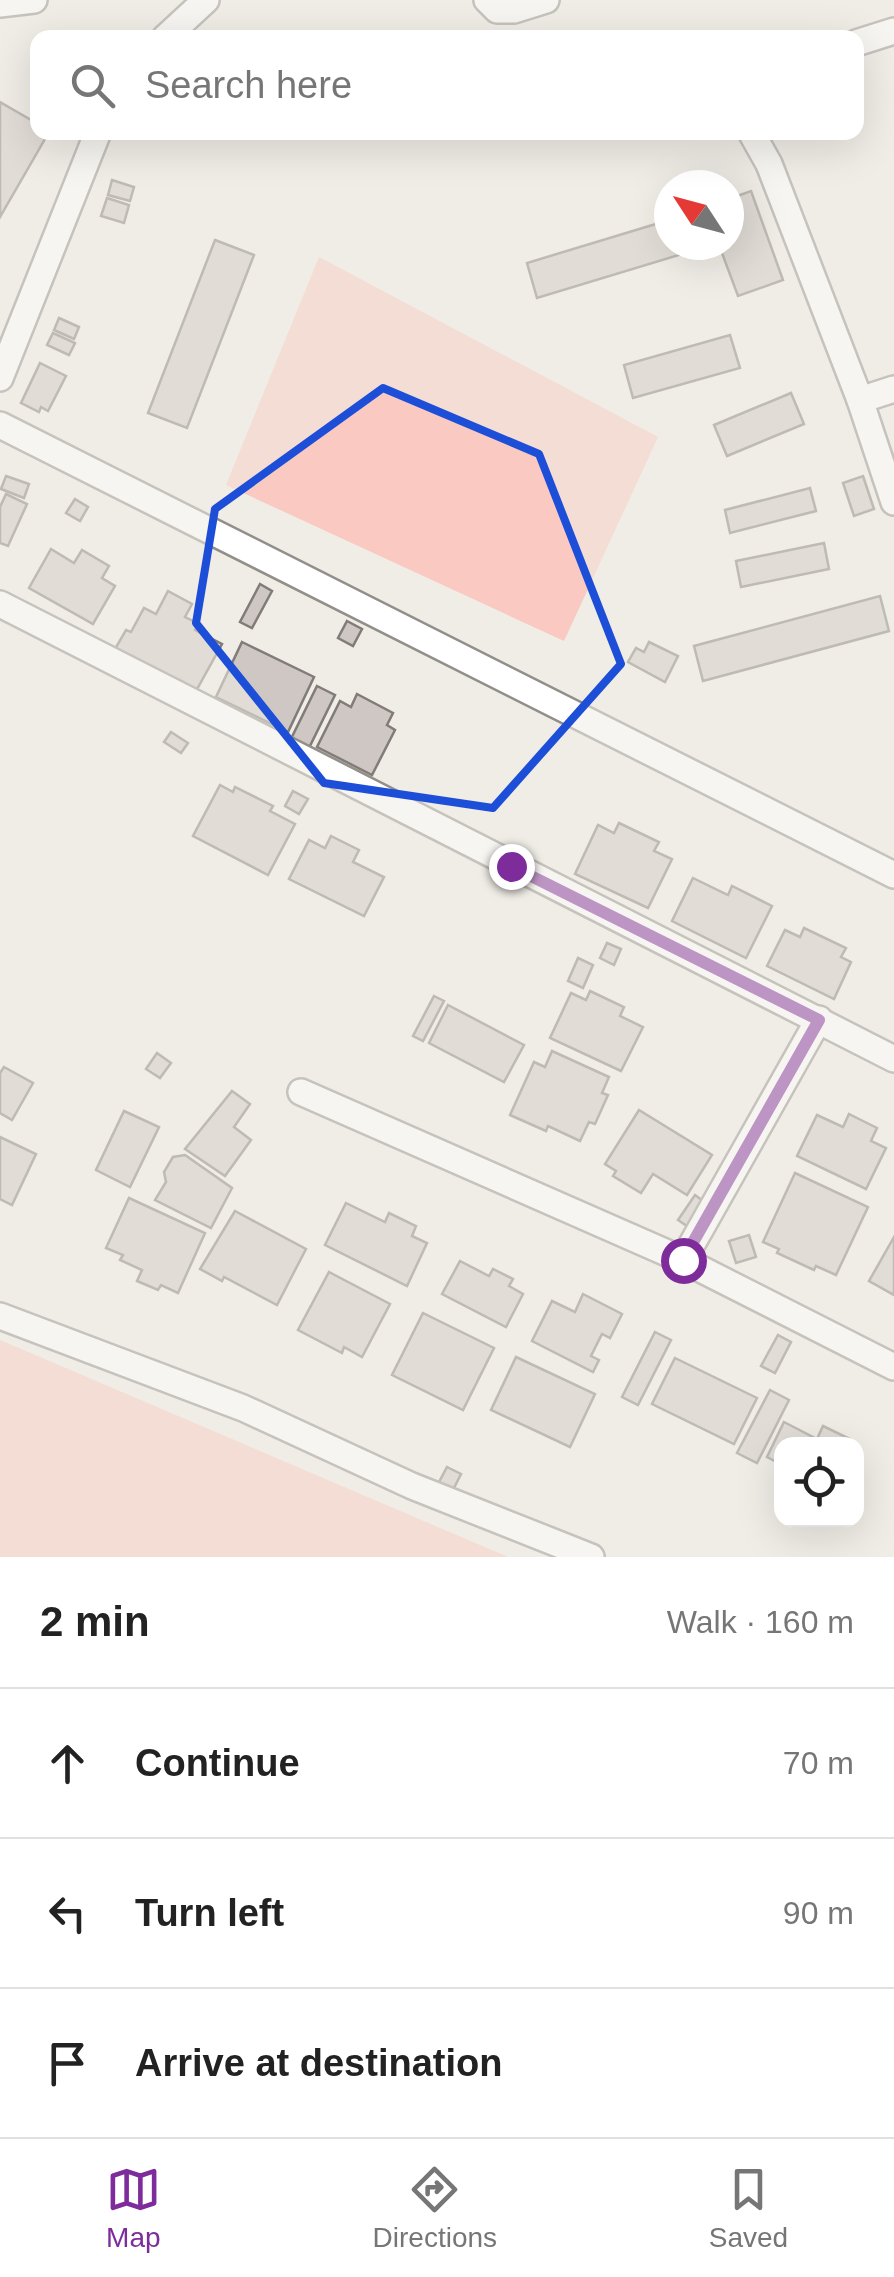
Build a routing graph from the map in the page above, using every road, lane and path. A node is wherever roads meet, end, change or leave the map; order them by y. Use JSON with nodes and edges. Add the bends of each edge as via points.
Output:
{"nodes":[{"id":1,"x":34,"y":0,"type":"edge"},
{"id":2,"x":206,"y":0,"type":"edge"},
{"id":3,"x":487,"y":0,"type":"edge"},
{"id":4,"x":546,"y":0,"type":"edge"},
{"id":5,"x":0,"y":4,"type":"edge"},
{"id":6,"x":174,"y":30,"type":"edge"},
{"id":7,"x":894,"y":31,"type":"edge"},
{"id":8,"x":864,"y":40,"type":"edge"},
{"id":9,"x":95,"y":140,"type":"edge"},
{"id":10,"x":756,"y":140,"type":"edge"},
{"id":11,"x":0,"y":378,"type":"edge"},
{"id":12,"x":894,"y":388,"type":"edge"},
{"id":13,"x":860,"y":400,"type":"junction"},
{"id":14,"x":0,"y":425,"type":"edge"},
{"id":15,"x":894,"y":502,"type":"edge"},
{"id":16,"x":0,"y":604,"type":"edge"},
{"id":17,"x":894,"y":875,"type":"edge"},
{"id":18,"x":819,"y":1020,"type":"junction"},
{"id":19,"x":894,"y":1059,"type":"edge"},
{"id":20,"x":301,"y":1092,"type":"dead end"},
{"id":21,"x":683,"y":1260,"type":"junction"},
{"id":22,"x":0,"y":1316,"type":"edge"},
{"id":23,"x":894,"y":1366,"type":"edge"},
{"id":24,"x":591,"y":1557,"type":"edge"}],
"edges":[{"from":1,"to":5,"type":"street"},
{"from":2,"to":6,"type":"street"},
{"from":3,"to":4,"type":"street","via":[[497,10],[514,10]]},
{"from":7,"to":8,"type":"street"},
{"from":9,"to":11,"type":"street"},
{"from":10,"to":13,"type":"street"},
{"from":12,"to":13,"type":"street"},
{"from":13,"to":15,"type":"street"},
{"from":14,"to":17,"type":"street"},
{"from":16,"to":18,"type":"street"},
{"from":18,"to":19,"type":"street"},
{"from":18,"to":21,"type":"street"},
{"from":20,"to":21,"type":"street"},
{"from":21,"to":23,"type":"street"},
{"from":22,"to":24,"type":"street","via":[[243,1408],[412,1486]]}]}
